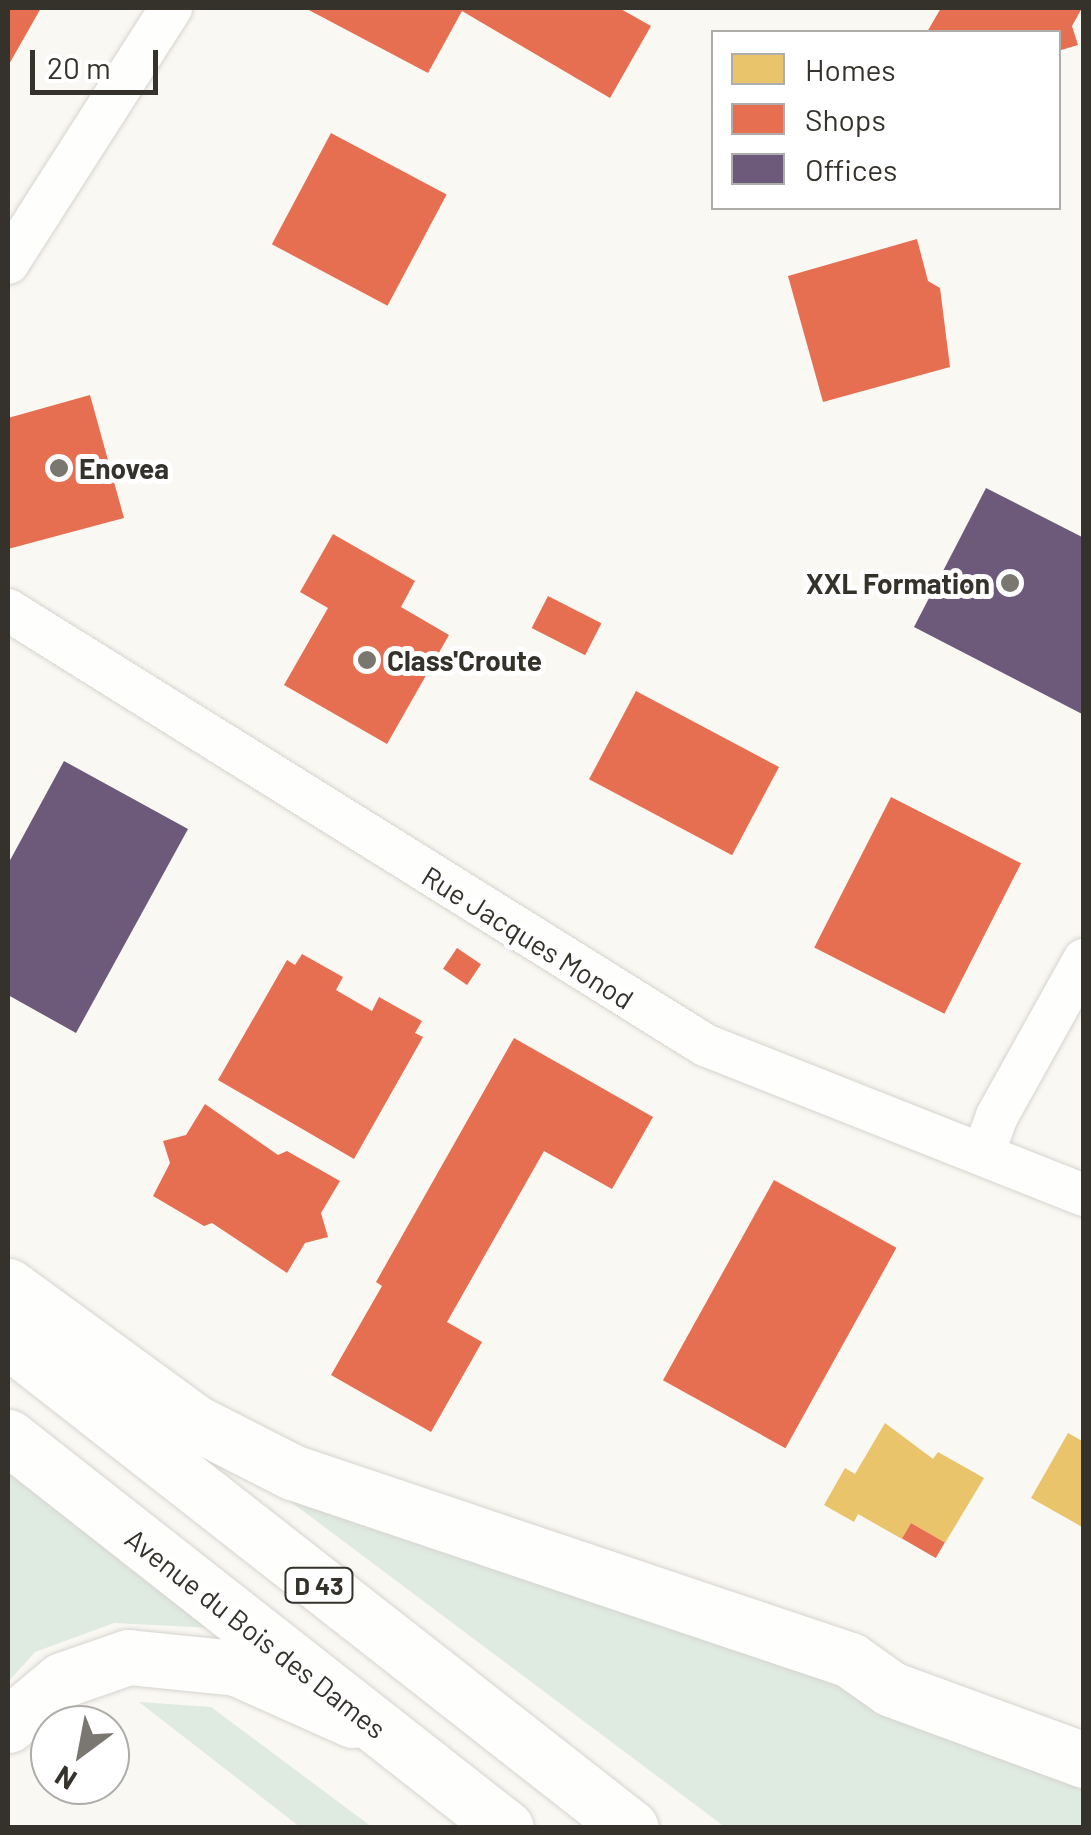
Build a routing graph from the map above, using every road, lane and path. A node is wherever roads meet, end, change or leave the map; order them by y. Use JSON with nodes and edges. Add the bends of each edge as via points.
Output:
{"nodes":[{"id":1,"x":171,"y":8,"type":"edge"},
{"id":2,"x":8,"y":263,"type":"edge"},
{"id":3,"x":8,"y":610,"type":"edge"},
{"id":4,"x":1084,"y":960,"type":"edge"},
{"id":5,"x":984,"y":1154,"type":"junction"},
{"id":6,"x":1084,"y":1195,"type":"edge"},
{"id":7,"x":8,"y":1286,"type":"edge"},
{"id":8,"x":8,"y":1340,"type":"edge"},
{"id":9,"x":8,"y":1437,"type":"edge"},
{"id":10,"x":850,"y":1660,"type":"junction"},
{"id":11,"x":8,"y":1725,"type":"edge"},
{"id":12,"x":1084,"y":1726,"type":"edge"},
{"id":13,"x":384,"y":1734,"type":"junction"},
{"id":14,"x":1084,"y":1760,"type":"edge"},
{"id":15,"x":506,"y":1828,"type":"edge"},
{"id":16,"x":631,"y":1828,"type":"edge"}],
"edges":[{"from":1,"to":2,"type":"street"},
{"from":3,"to":5,"type":"street","name":"Rue Jacques Monod","via":[[706,1045]]},
{"from":4,"to":5,"type":"street","via":[[1004,1102]]},
{"from":5,"to":6,"type":"street","name":"Rue Jacques Monod"},
{"from":7,"to":10,"type":"main road","via":[[196,1422],[292,1472]]},
{"from":8,"to":16,"type":"main road","number":"D 43"},
{"from":9,"to":13,"type":"main road","name":"Avenue du Bois des Dames","number":"D 43"},
{"from":10,"to":12,"type":"main road","via":[[903,1667]]},
{"from":10,"to":14,"type":"main road","via":[[891,1689]]},
{"from":11,"to":13,"type":"main road","via":[[62,1680],[128,1657],[236,1668]]},
{"from":13,"to":15,"type":"main road","name":"Avenue du Bois des Dames","number":"D 43"}]}
